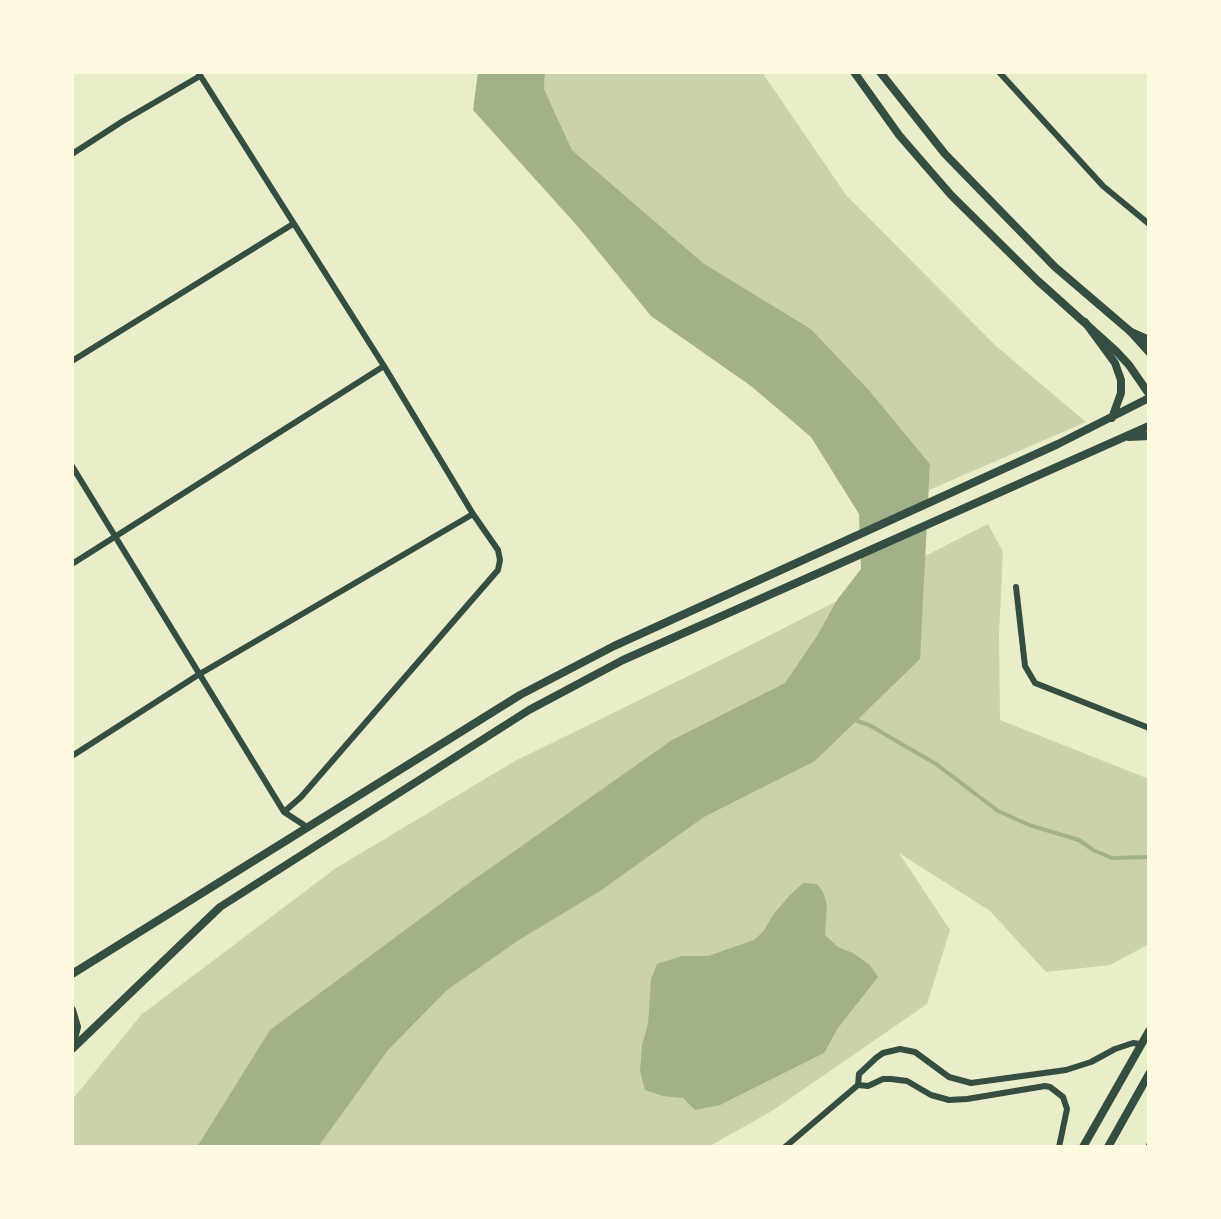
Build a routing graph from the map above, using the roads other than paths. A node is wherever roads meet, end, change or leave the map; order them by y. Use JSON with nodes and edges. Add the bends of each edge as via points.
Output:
{"nodes":[{"id":1,"x":854,"y":72,"type":"edge"},
{"id":2,"x":880,"y":72,"type":"edge"},
{"id":3,"x":999,"y":72,"type":"edge"},
{"id":4,"x":199,"y":74,"type":"edge"},
{"id":5,"x":72,"y":154,"type":"edge"},
{"id":6,"x":293,"y":224,"type":"junction"},
{"id":7,"x":1149,"y":224,"type":"edge"},
{"id":8,"x":1085,"y":322,"type":"junction"},
{"id":9,"x":1131,"y":332,"type":"junction"},
{"id":10,"x":1149,"y":340,"type":"edge"},
{"id":11,"x":1149,"y":352,"type":"edge"},
{"id":12,"x":72,"y":361,"type":"edge"},
{"id":13,"x":384,"y":366,"type":"junction"},
{"id":14,"x":1149,"y":396,"type":"edge"},
{"id":15,"x":1112,"y":418,"type":"junction"},
{"id":16,"x":1149,"y":426,"type":"edge"},
{"id":17,"x":1149,"y":436,"type":"edge"},
{"id":18,"x":1123,"y":438,"type":"junction"},
{"id":19,"x":72,"y":466,"type":"edge"},
{"id":20,"x":473,"y":514,"type":"junction"},
{"id":21,"x":116,"y":536,"type":"junction"},
{"id":22,"x":72,"y":564,"type":"edge"},
{"id":23,"x":1016,"y":587,"type":"dead end"},
{"id":24,"x":198,"y":675,"type":"junction"},
{"id":25,"x":1149,"y":728,"type":"edge"},
{"id":26,"x":72,"y":756,"type":"edge"},
{"id":27,"x":284,"y":812,"type":"junction"},
{"id":28,"x":307,"y":827,"type":"junction"},
{"id":29,"x":72,"y":974,"type":"edge"},
{"id":30,"x":72,"y":1010,"type":"edge"},
{"id":31,"x":1149,"y":1031,"type":"edge"},
{"id":32,"x":1141,"y":1044,"type":"junction"},
{"id":33,"x":72,"y":1048,"type":"edge"},
{"id":34,"x":1149,"y":1074,"type":"edge"},
{"id":35,"x":1012,"y":1078,"type":"junction"},
{"id":36,"x":858,"y":1085,"type":"junction"},
{"id":37,"x":1014,"y":1091,"type":"junction"},
{"id":38,"x":784,"y":1147,"type":"edge"},
{"id":39,"x":1059,"y":1147,"type":"edge"},
{"id":40,"x":1083,"y":1147,"type":"edge"},
{"id":41,"x":1108,"y":1147,"type":"edge"}],
"edges":[{"from":1,"to":8,"type":"street","via":[[899,135],[951,195]]},
{"from":2,"to":9,"type":"street","via":[[945,154],[1055,267]]},
{"from":3,"to":7,"type":"street","via":[[1103,186]]},
{"from":4,"to":5,"type":"street"},
{"from":4,"to":6,"type":"street"},
{"from":6,"to":12,"type":"street"},
{"from":6,"to":13,"type":"street"},
{"from":8,"to":14,"type":"street","via":[[1129,365]]},
{"from":8,"to":15,"type":"main road","via":[[1115,363],[1121,380]]},
{"from":9,"to":10,"type":"main road"},
{"from":9,"to":11,"type":"street"},
{"from":13,"to":20,"type":"street"},
{"from":13,"to":21,"type":"street"},
{"from":14,"to":15,"type":"main road"},
{"from":15,"to":28,"type":"main road","via":[[614,646],[520,694]]},
{"from":16,"to":18,"type":"main road"},
{"from":17,"to":18,"type":"main road"},
{"from":18,"to":33,"type":"main road","via":[[623,660],[529,710],[220,907]]},
{"from":19,"to":21,"type":"street"},
{"from":20,"to":24,"type":"street"},
{"from":20,"to":27,"type":"street","via":[[498,550],[498,570]]},
{"from":21,"to":22,"type":"street"},
{"from":21,"to":24,"type":"street"},
{"from":23,"to":25,"type":"street","via":[[1025,666],[1035,684]]},
{"from":24,"to":26,"type":"street"},
{"from":24,"to":27,"type":"street"},
{"from":27,"to":28,"type":"street"},
{"from":28,"to":29,"type":"main road"},
{"from":30,"to":33,"type":"main road","via":[[77,1027]]},
{"from":31,"to":32,"type":"street"},
{"from":32,"to":35,"type":"street","via":[[1124,1046],[1066,1070]]},
{"from":32,"to":40,"type":"street"},
{"from":34,"to":41,"type":"street"},
{"from":35,"to":36,"type":"street","via":[[963,1082],[940,1072],[922,1055],[900,1049],[876,1058],[859,1074]]},
{"from":35,"to":37,"type":"street"},
{"from":36,"to":37,"type":"street","via":[[899,1079],[949,1100]]},
{"from":36,"to":38,"type":"street"},
{"from":37,"to":39,"type":"street","via":[[1045,1086],[1063,1097],[1067,1115]]}]}
